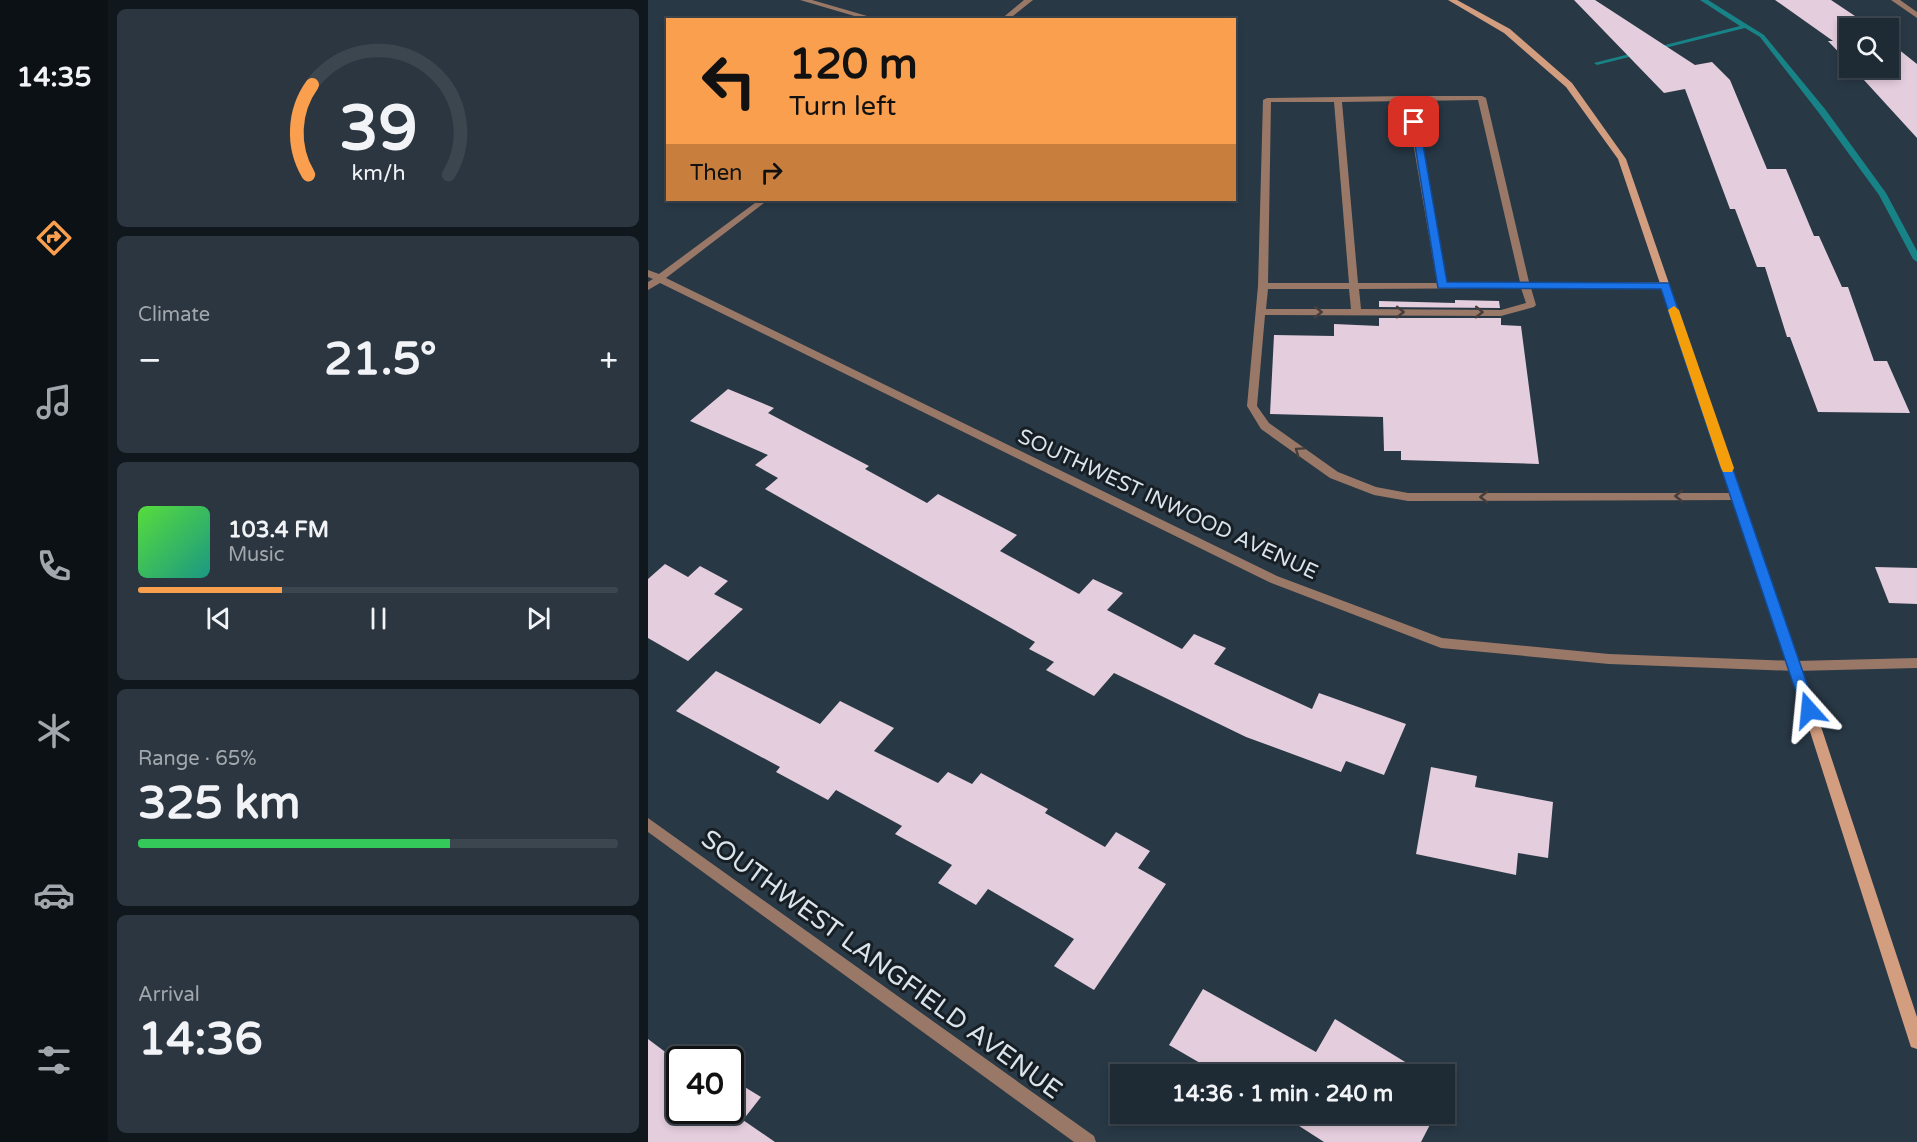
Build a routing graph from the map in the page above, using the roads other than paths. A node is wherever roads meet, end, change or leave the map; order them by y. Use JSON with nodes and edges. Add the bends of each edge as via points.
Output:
{"nodes":[{"id":1,"x":804,"y":0,"type":"edge"},
{"id":2,"x":1029,"y":0,"type":"edge"},
{"id":3,"x":1452,"y":0,"type":"edge"},
{"id":4,"x":1895,"y":0,"type":"edge"},
{"id":5,"x":1917,"y":16,"type":"edge"},
{"id":6,"x":871,"y":18,"type":"edge"},
{"id":7,"x":1006,"y":18,"type":"edge"},
{"id":8,"x":1410,"y":98,"type":"junction"},
{"id":9,"x":1338,"y":99,"type":"junction"},
{"id":10,"x":763,"y":201,"type":"edge"},
{"id":11,"x":653,"y":276,"type":"edge"},
{"id":12,"x":1525,"y":285,"type":"junction"},
{"id":13,"x":1665,"y":285,"type":"junction"},
{"id":14,"x":1263,"y":286,"type":"junction"},
{"id":15,"x":1354,"y":286,"type":"junction"},
{"id":16,"x":1442,"y":286,"type":"junction"},
{"id":17,"x":648,"y":287,"type":"edge"},
{"id":18,"x":1260,"y":312,"type":"junction"},
{"id":19,"x":1356,"y":312,"type":"junction"},
{"id":20,"x":1737,"y":497,"type":"junction"},
{"id":21,"x":1917,"y":663,"type":"edge"},
{"id":22,"x":1795,"y":666,"type":"junction"},
{"id":23,"x":648,"y":824,"type":"edge"},
{"id":24,"x":1917,"y":1041,"type":"edge"},
{"id":25,"x":1088,"y":1142,"type":"edge"}],
"edges":[{"from":1,"to":6,"type":"street"},
{"from":2,"to":7,"type":"street"},
{"from":3,"to":13,"type":"street","via":[[1507,32],[1569,85],[1622,159]]},
{"from":4,"to":5,"type":"street"},
{"from":8,"to":9,"type":"street"},
{"from":8,"to":12,"type":"street","via":[[1482,98]]},
{"from":8,"to":16,"type":"street"},
{"from":9,"to":14,"type":"street","via":[[1268,100]]},
{"from":9,"to":15,"type":"street"},
{"from":10,"to":11,"type":"street"},
{"from":11,"to":17,"type":"street"},
{"from":11,"to":22,"type":"street","name":"SOUTHWEST INWOOD AVENUE","via":[[1273,579],[1441,642],[1610,659]]},
{"from":12,"to":13,"type":"street"},
{"from":12,"to":16,"type":"street"},
{"from":19,"to":12,"type":"street","one_way":true,"via":[[1501,313],[1531,305]]},
{"from":13,"to":20,"type":"street"},
{"from":14,"to":15,"type":"street"},
{"from":14,"to":18,"type":"street"},
{"from":15,"to":16,"type":"street"},
{"from":15,"to":19,"type":"street"},
{"from":18,"to":19,"type":"street","one_way":true},
{"from":20,"to":18,"type":"street","one_way":true,"via":[[1408,497],[1374,491],[1334,475],[1265,426],[1252,406]]},
{"from":20,"to":22,"type":"street"},
{"from":21,"to":22,"type":"street","name":"SOUTHWEST INWOOD AVENUE"},
{"from":22,"to":24,"type":"street"},
{"from":23,"to":25,"type":"street","name":"SOUTHWEST LANGFIELD AVENUE"}]}
